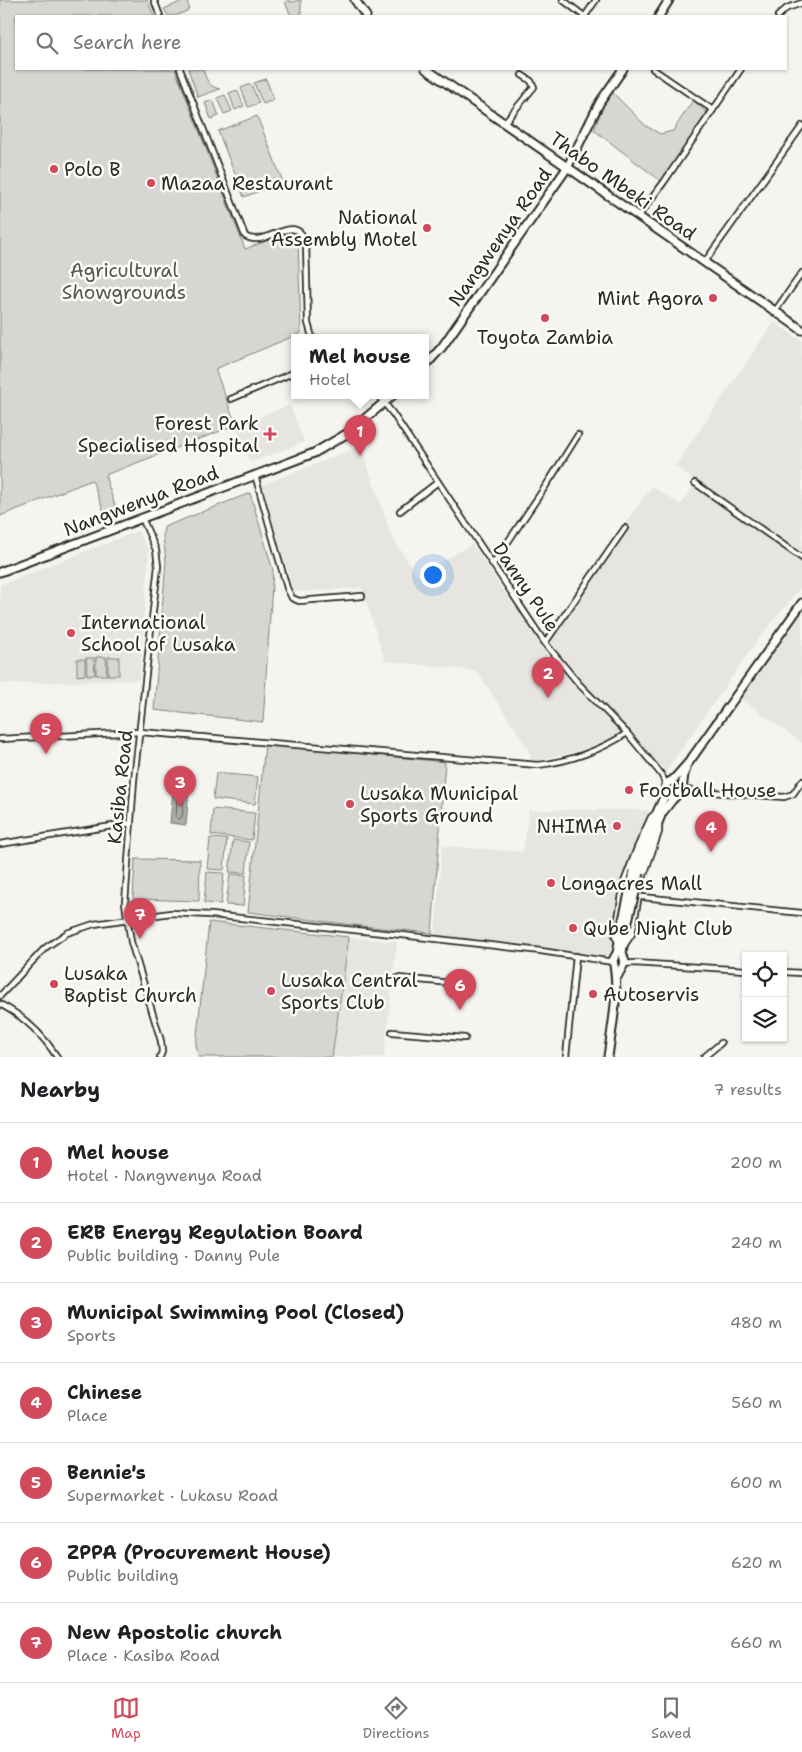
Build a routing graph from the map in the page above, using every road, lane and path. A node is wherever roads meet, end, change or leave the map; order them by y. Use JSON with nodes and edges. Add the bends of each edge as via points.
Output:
{"nodes":[{"id":1,"x":154,"y":0,"type":"edge"},
{"id":2,"x":354,"y":0,"type":"edge"},
{"id":3,"x":563,"y":0,"type":"edge"},
{"id":4,"x":596,"y":0,"type":"edge"},
{"id":5,"x":669,"y":0,"type":"edge"},
{"id":6,"x":802,"y":3,"type":"edge"},
{"id":7,"x":160,"y":15,"type":"edge"},
{"id":8,"x":365,"y":15,"type":"edge"},
{"id":9,"x":583,"y":15,"type":"edge"},
{"id":10,"x":585,"y":15,"type":"edge"},
{"id":11,"x":659,"y":15,"type":"edge"},
{"id":12,"x":779,"y":15,"type":"edge"},
{"id":13,"x":180,"y":70,"type":"edge"},
{"id":14,"x":427,"y":70,"type":"edge"},
{"id":15,"x":622,"y":70,"type":"edge"},
{"id":16,"x":654,"y":70,"type":"edge"},
{"id":17,"x":740,"y":70,"type":"edge"},
{"id":18,"x":522,"y":75,"type":"dead end"},
{"id":19,"x":713,"y":110,"type":"junction"},
{"id":20,"x":504,"y":123,"type":"junction"},
{"id":21,"x":801,"y":130,"type":"edge"},
{"id":22,"x":568,"y":168,"type":"junction"},
{"id":23,"x":639,"y":215,"type":"junction"},
{"id":24,"x":704,"y":263,"type":"junction"},
{"id":25,"x":802,"y":273,"type":"edge"},
{"id":26,"x":775,"y":311,"type":"junction"},
{"id":27,"x":802,"y":330,"type":"edge"},
{"id":28,"x":311,"y":334,"type":"edge"},
{"id":29,"x":429,"y":362,"type":"edge"},
{"id":30,"x":291,"y":374,"type":"edge"},
{"id":31,"x":231,"y":399,"type":"dead end"},
{"id":32,"x":381,"y":399,"type":"edge"},
{"id":33,"x":387,"y":399,"type":"edge"},
{"id":34,"x":384,"y":402,"type":"junction"},
{"id":35,"x":578,"y":435,"type":"dead end"},
{"id":36,"x":255,"y":475,"type":"junction"},
{"id":37,"x":438,"y":482,"type":"junction"},
{"id":38,"x":695,"y":483,"type":"dead end"},
{"id":39,"x":400,"y":511,"type":"dead end"},
{"id":40,"x":142,"y":518,"type":"junction"},
{"id":41,"x":625,"y":528,"type":"dead end"},
{"id":42,"x":802,"y":558,"type":"edge"},
{"id":43,"x":493,"y":564,"type":"junction"},
{"id":44,"x":0,"y":572,"type":"edge"},
{"id":45,"x":362,"y":596,"type":"dead end"},
{"id":46,"x":802,"y":603,"type":"edge"},
{"id":47,"x":545,"y":642,"type":"junction"},
{"id":48,"x":140,"y":732,"type":"junction"},
{"id":49,"x":627,"y":733,"type":"junction"},
{"id":50,"x":0,"y":739,"type":"edge"},
{"id":51,"x":690,"y":762,"type":"junction"},
{"id":52,"x":802,"y":781,"type":"edge"},
{"id":53,"x":669,"y":782,"type":"junction"},
{"id":54,"x":682,"y":787,"type":"junction"},
{"id":55,"x":676,"y":796,"type":"junction"},
{"id":56,"x":659,"y":810,"type":"junction"},
{"id":57,"x":659,"y":821,"type":"junction"},
{"id":58,"x":131,"y":823,"type":"junction"},
{"id":59,"x":0,"y":844,"type":"edge"},
{"id":60,"x":637,"y":872,"type":"junction"},
{"id":61,"x":622,"y":895,"type":"junction"},
{"id":62,"x":638,"y":897,"type":"junction"},
{"id":63,"x":802,"y":913,"type":"edge"},
{"id":64,"x":127,"y":918,"type":"junction"},
{"id":65,"x":621,"y":944,"type":"junction"},
{"id":66,"x":576,"y":956,"type":"junction"},
{"id":67,"x":618,"y":961,"type":"junction"},
{"id":68,"x":742,"y":970,"type":"edge"},
{"id":69,"x":787,"y":972,"type":"edge"},
{"id":70,"x":802,"y":973,"type":"edge"},
{"id":71,"x":398,"y":978,"type":"dead end"},
{"id":72,"x":462,"y":984,"type":"dead end"},
{"id":73,"x":0,"y":996,"type":"edge"},
{"id":74,"x":0,"y":1004,"type":"edge"},
{"id":75,"x":392,"y":1032,"type":"dead end"},
{"id":76,"x":465,"y":1038,"type":"dead end"},
{"id":77,"x":721,"y":1043,"type":"dead end"},
{"id":78,"x":57,"y":1057,"type":"edge"},
{"id":79,"x":160,"y":1057,"type":"edge"},
{"id":80,"x":566,"y":1057,"type":"edge"},
{"id":81,"x":608,"y":1057,"type":"edge"},
{"id":82,"x":704,"y":1057,"type":"edge"}],
"edges":[{"from":1,"to":7,"type":"street"},
{"from":2,"to":8,"type":"main road"},
{"from":3,"to":9,"type":"street"},
{"from":4,"to":10,"type":"street"},
{"from":5,"to":11,"type":"main road"},
{"from":6,"to":12,"type":"street","via":[[787,8]]},
{"from":13,"to":28,"type":"street","via":[[246,236],[259,240],[292,228],[304,237]]},
{"from":14,"to":20,"type":"main road","name":"Thabo Mbeki Road"},
{"from":15,"to":22,"type":"main road","name":"Nangwenya Road","via":[[600,102]]},
{"from":16,"to":19,"type":"street"},
{"from":17,"to":19,"type":"street"},
{"from":18,"to":20,"type":"street","via":[[534,87]]},
{"from":19,"to":23,"type":"street"},
{"from":20,"to":22,"type":"main road","name":"Thabo Mbeki Road"},
{"from":21,"to":24,"type":"street"},
{"from":22,"to":23,"type":"main road","name":"Thabo Mbeki Road"},
{"from":22,"to":29,"type":"main road","name":"Nangwenya Road"},
{"from":23,"to":24,"type":"main road","name":"Thabo Mbeki Road"},
{"from":24,"to":26,"type":"main road","name":"Thabo Mbeki Road"},
{"from":25,"to":26,"type":"street"},
{"from":26,"to":27,"type":"main road","name":"Thabo Mbeki Road"},
{"from":30,"to":31,"type":"street"},
{"from":32,"to":34,"type":"street","name":"Danny Pule"},
{"from":33,"to":34,"type":"main road","name":"Nangwenya Road"},
{"from":34,"to":36,"type":"main road","name":"Nangwenya Road","via":[[329,445]]},
{"from":34,"to":37,"type":"street","name":"Danny Pule"},
{"from":35,"to":43,"type":"street"},
{"from":36,"to":40,"type":"main road","name":"Nangwenya Road"},
{"from":36,"to":45,"type":"street","via":[[292,598],[299,601]]},
{"from":37,"to":39,"type":"street"},
{"from":37,"to":43,"type":"street","name":"Danny Pule"},
{"from":38,"to":42,"type":"street"},
{"from":40,"to":44,"type":"main road","name":"Nangwenya Road"},
{"from":40,"to":48,"type":"street","name":"Kasiba Road","via":[[156,550],[158,566]]},
{"from":41,"to":47,"type":"street"},
{"from":43,"to":47,"type":"street","name":"Danny Pule"},
{"from":46,"to":51,"type":"main road"},
{"from":47,"to":49,"type":"street","name":"Danny Pule","via":[[579,684]]},
{"from":48,"to":49,"type":"street","via":[[538,765],[555,764]]},
{"from":48,"to":50,"type":"street"},
{"from":48,"to":58,"type":"street","name":"Kasiba Road"},
{"from":49,"to":53,"type":"street","name":"Danny Pule"},
{"from":51,"to":53,"type":"main road"},
{"from":51,"to":54,"type":"main road"},
{"from":52,"to":54,"type":"street","via":[[793,794],[784,797]]},
{"from":53,"to":54,"type":"main road","via":[[678,780]]},
{"from":53,"to":55,"type":"main road","via":[[668,793]]},
{"from":53,"to":56,"type":"main road"},
{"from":54,"to":55,"type":"main road"},
{"from":55,"to":57,"type":"main road"},
{"from":56,"to":60,"type":"main road","via":[[644,841]]},
{"from":56,"to":61,"type":"street","via":[[651,817],[637,848]]},
{"from":57,"to":60,"type":"main road"},
{"from":57,"to":62,"type":"street","via":[[659,832]]},
{"from":58,"to":59,"type":"street"},
{"from":58,"to":64,"type":"street","name":"Kasiba Road","via":[[125,885]]},
{"from":60,"to":65,"type":"main road","bridge":true},
{"from":61,"to":62,"type":"street"},
{"from":61,"to":65,"type":"street","via":[[615,937]]},
{"from":62,"to":63,"type":"street"},
{"from":62,"to":65,"type":"street","via":[[632,934]]},
{"from":64,"to":66,"type":"street","via":[[171,913],[211,915]]},
{"from":64,"to":73,"type":"street","via":[[67,933],[45,948]]},
{"from":64,"to":79,"type":"street","name":"Kasiba Road","via":[[131,942],[161,1041]]},
{"from":65,"to":67,"type":"main road"},
{"from":66,"to":67,"type":"street"},
{"from":66,"to":80,"type":"street"},
{"from":67,"to":68,"type":"street"},
{"from":67,"to":81,"type":"main road"},
{"from":69,"to":70,"type":"street"},
{"from":71,"to":72,"type":"street"},
{"from":74,"to":78,"type":"street","via":[[38,1033]]},
{"from":75,"to":76,"type":"street"},
{"from":77,"to":82,"type":"street"}]}
